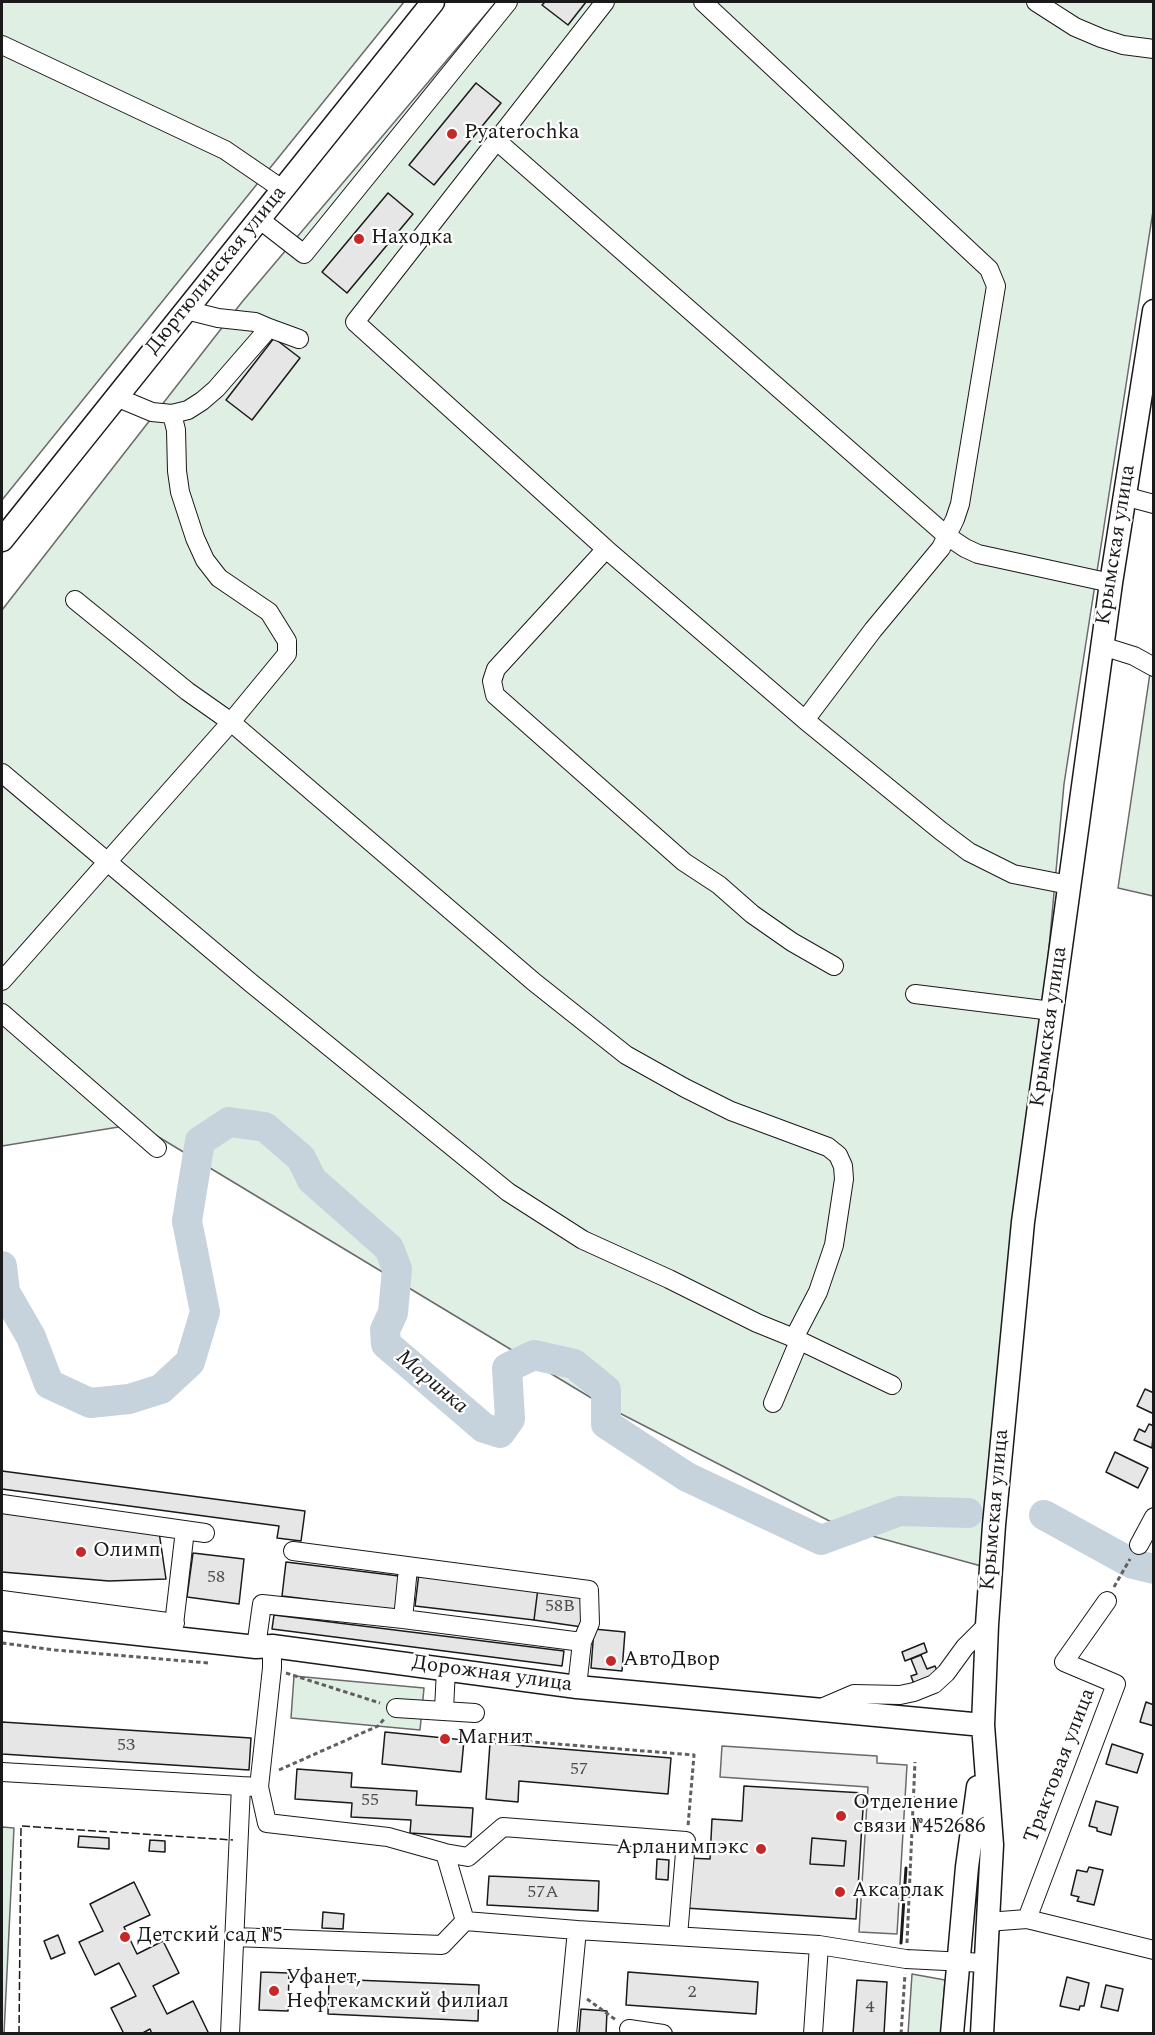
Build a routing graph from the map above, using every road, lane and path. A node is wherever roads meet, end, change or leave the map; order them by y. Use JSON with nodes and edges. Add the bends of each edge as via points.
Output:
{"nodes":[{"id":1,"x":433,"y":2,"type":"edge"},
{"id":2,"x":506,"y":2,"type":"edge"},
{"id":3,"x":605,"y":2,"type":"edge"},
{"id":4,"x":703,"y":2,"type":"edge"},
{"id":5,"x":1036,"y":2,"type":"edge"},
{"id":6,"x":2,"y":45,"type":"edge"},
{"id":7,"x":1154,"y":49,"type":"edge"},
{"id":8,"x":497,"y":141,"type":"junction"},
{"id":9,"x":282,"y":189,"type":"junction"},
{"id":10,"x":259,"y":219,"type":"junction"},
{"id":11,"x":186,"y":310,"type":"junction"},
{"id":12,"x":1153,"y":322,"type":"edge"},
{"id":13,"x":269,"y":328,"type":"junction"},
{"id":14,"x":299,"y":339,"type":"dead end"},
{"id":15,"x":116,"y":398,"type":"junction"},
{"id":16,"x":172,"y":414,"type":"junction"},
{"id":17,"x":1124,"y":496,"type":"junction"},
{"id":18,"x":1154,"y":504,"type":"edge"},
{"id":19,"x":947,"y":536,"type":"junction"},
{"id":20,"x":2,"y":540,"type":"edge"},
{"id":21,"x":606,"y":549,"type":"junction"},
{"id":22,"x":1111,"y":583,"type":"junction"},
{"id":23,"x":75,"y":600,"type":"dead end"},
{"id":24,"x":1102,"y":646,"type":"junction"},
{"id":25,"x":1154,"y":667,"type":"edge"},
{"id":26,"x":805,"y":720,"type":"junction"},
{"id":27,"x":231,"y":722,"type":"junction"},
{"id":28,"x":2,"y":773,"type":"edge"},
{"id":29,"x":108,"y":862,"type":"junction"},
{"id":30,"x":1069,"y":885,"type":"junction"},
{"id":31,"x":834,"y":966,"type":"dead end"},
{"id":32,"x":2,"y":981,"type":"edge"},
{"id":33,"x":915,"y":994,"type":"dead end"},
{"id":34,"x":1052,"y":1011,"type":"junction"},
{"id":35,"x":2,"y":1013,"type":"edge"},
{"id":36,"x":157,"y":1148,"type":"dead end"},
{"id":37,"x":797,"y":1340,"type":"junction"},
{"id":38,"x":892,"y":1385,"type":"dead end"},
{"id":39,"x":773,"y":1403,"type":"dead end"},
{"id":40,"x":2,"y":1504,"type":"edge"},
{"id":41,"x":1154,"y":1517,"type":"edge"},
{"id":42,"x":185,"y":1530,"type":"junction"},
{"id":43,"x":205,"y":1533,"type":"dead end"},
{"id":44,"x":1139,"y":1545,"type":"joint"},
{"id":45,"x":293,"y":1551,"type":"dead end"},
{"id":46,"x":408,"y":1568,"type":"junction"},
{"id":47,"x":2,"y":1600,"type":"edge"},
{"id":48,"x":1107,"y":1601,"type":"joint"},
{"id":49,"x":2,"y":1619,"type":"edge"},
{"id":50,"x":404,"y":1619,"type":"junction"},
{"id":51,"x":987,"y":1624,"type":"junction"},
{"id":52,"x":174,"y":1630,"type":"junction"},
{"id":53,"x":582,"y":1642,"type":"junction"},
{"id":54,"x":2,"y":1643,"type":"edge"},
{"id":55,"x":267,"y":1654,"type":"junction"},
{"id":56,"x":215,"y":1664,"type":"dead end"},
{"id":57,"x":446,"y":1669,"type":"junction"},
{"id":58,"x":577,"y":1687,"type":"junction"},
{"id":59,"x":396,"y":1708,"type":"junction"},
{"id":60,"x":819,"y":1709,"type":"junction"},
{"id":61,"x":444,"y":1710,"type":"junction"},
{"id":62,"x":475,"y":1713,"type":"dead end"},
{"id":63,"x":983,"y":1736,"type":"junction"},
{"id":64,"x":483,"y":1738,"type":"dead end"},
{"id":65,"x":915,"y":1762,"type":"dead end"},
{"id":66,"x":276,"y":1771,"type":"dead end"},
{"id":67,"x":2,"y":1772,"type":"edge"},
{"id":68,"x":250,"y":1786,"type":"junction"},
{"id":69,"x":686,"y":1841,"type":"junction"},
{"id":70,"x":445,"y":1853,"type":"junction"},
{"id":71,"x":1028,"y":1919,"type":"junction"},
{"id":72,"x":465,"y":1921,"type":"junction"},
{"id":73,"x":987,"y":1922,"type":"junction"},
{"id":74,"x":577,"y":1930,"type":"junction"},
{"id":75,"x":234,"y":1936,"type":"junction"},
{"id":76,"x":678,"y":1936,"type":"junction"},
{"id":77,"x":819,"y":1946,"type":"junction"},
{"id":78,"x":1154,"y":1950,"type":"edge"},
{"id":79,"x":906,"y":1959,"type":"junction"},
{"id":80,"x":958,"y":1962,"type":"junction"},
{"id":81,"x":985,"y":1963,"type":"junction"},
{"id":82,"x":571,"y":1988,"type":"junction"},
{"id":83,"x":629,"y":2029,"type":"joint"},
{"id":84,"x":230,"y":2034,"type":"edge"},
{"id":85,"x":567,"y":2034,"type":"edge"},
{"id":86,"x":663,"y":2034,"type":"edge"},
{"id":87,"x":813,"y":2034,"type":"edge"},
{"id":88,"x":902,"y":2034,"type":"edge"},
{"id":89,"x":952,"y":2034,"type":"edge"},
{"id":90,"x":982,"y":2034,"type":"edge"}],
"edges":[{"from":1,"to":9,"type":"main road","name":"Дюртюлинская улица"},
{"from":2,"to":10,"type":"street","via":[[304,254]]},
{"from":3,"to":8,"type":"street"},
{"from":4,"to":19,"type":"street","via":[[992,274],[996,292],[960,504]]},
{"from":5,"to":7,"type":"street","via":[[1101,38]]},
{"from":6,"to":9,"type":"street","via":[[225,150]]},
{"from":8,"to":19,"type":"street"},
{"from":8,"to":21,"type":"street","via":[[355,322]]},
{"from":9,"to":10,"type":"main road","name":"Дюртюлинская улица"},
{"from":10,"to":11,"type":"main road","name":"Дюртюлинская улица"},
{"from":11,"to":13,"type":"street"},
{"from":11,"to":15,"type":"main road","name":"Дюртюлинская улица"},
{"from":12,"to":17,"type":"main road","name":"Крымская улица"},
{"from":13,"to":14,"type":"street"},
{"from":13,"to":16,"type":"street","via":[[209,395],[188,410]]},
{"from":15,"to":16,"type":"street"},
{"from":15,"to":20,"type":"main road","name":"Дюртюлинская улица"},
{"from":16,"to":27,"type":"street","via":[[180,492],[205,560],[219,578],[269,612],[287,642],[287,654]]},
{"from":17,"to":18,"type":"street"},
{"from":17,"to":22,"type":"main road","name":"Крымская улица"},
{"from":19,"to":22,"type":"street","via":[[978,554]]},
{"from":19,"to":26,"type":"street"},
{"from":21,"to":26,"type":"street"},
{"from":21,"to":31,"type":"street","via":[[496,669],[492,681],[495,696],[684,862],[792,942]]},
{"from":22,"to":24,"type":"main road","name":"Крымская улица"},
{"from":23,"to":27,"type":"street"},
{"from":24,"to":25,"type":"street"},
{"from":24,"to":30,"type":"main road","name":"Крымская улица"},
{"from":26,"to":30,"type":"street","via":[[969,852],[1013,874]]},
{"from":27,"to":29,"type":"street"},
{"from":27,"to":37,"type":"street","via":[[525,974],[626,1055],[731,1111],[828,1147],[838,1155],[844,1179],[834,1245]]},
{"from":28,"to":29,"type":"street"},
{"from":29,"to":32,"type":"street"},
{"from":29,"to":37,"type":"street","via":[[508,1192],[583,1239]]},
{"from":30,"to":34,"type":"main road","name":"Крымская улица"},
{"from":33,"to":34,"type":"street"},
{"from":34,"to":51,"type":"main road","name":"Крымская улица","via":[[1023,1222]]},
{"from":35,"to":36,"type":"street"},
{"from":37,"to":38,"type":"street"},
{"from":37,"to":39,"type":"street"},
{"from":40,"to":42,"type":"street"},
{"from":41,"to":44,"type":"street"},
{"from":42,"to":43,"type":"street"},
{"from":42,"to":52,"type":"street"},
{"from":44,"to":48,"type":"path"},
{"from":45,"to":46,"type":"street"},
{"from":46,"to":50,"type":"street"},
{"from":46,"to":53,"type":"street","via":[[589,1590],[590,1623]]},
{"from":47,"to":52,"type":"street"},
{"from":48,"to":71,"type":"street","name":"Трактовая улица","via":[[1064,1662],[1116,1684]]},
{"from":49,"to":52,"type":"main road","name":"Дорожная улица"},
{"from":50,"to":53,"type":"street"},
{"from":50,"to":55,"type":"street","via":[[262,1605]]},
{"from":51,"to":60,"type":"street","via":[[934,1684],[900,1695],[854,1694]]},
{"from":51,"to":63,"type":"main road","name":"Крымская улица"},
{"from":52,"to":55,"type":"main road","name":"Дорожная улица"},
{"from":53,"to":58,"type":"street"},
{"from":54,"to":56,"type":"path"},
{"from":55,"to":57,"type":"main road","name":"Дорожная улица"},
{"from":55,"to":59,"type":"path"},
{"from":55,"to":68,"type":"street"},
{"from":57,"to":58,"type":"main road","name":"Дорожная улица"},
{"from":57,"to":61,"type":"street"},
{"from":58,"to":60,"type":"main road","name":"Дорожная улица"},
{"from":59,"to":61,"type":"street"},
{"from":59,"to":66,"type":"path","via":[[378,1726]]},
{"from":60,"to":63,"type":"main road","name":"Дорожная улица"},
{"from":61,"to":62,"type":"street"},
{"from":63,"to":73,"type":"main road","via":[[992,1845]]},
{"from":63,"to":80,"type":"main road"},
{"from":64,"to":69,"type":"path","via":[[694,1755]]},
{"from":65,"to":79,"type":"path"},
{"from":67,"to":68,"type":"street"},
{"from":68,"to":70,"type":"street","via":[[267,1823],[388,1837]]},
{"from":68,"to":75,"type":"street"},
{"from":69,"to":70,"type":"street","via":[[503,1827],[468,1857]]},
{"from":69,"to":76,"type":"street"},
{"from":70,"to":72,"type":"street"},
{"from":71,"to":73,"type":"street"},
{"from":71,"to":78,"type":"street"},
{"from":72,"to":74,"type":"street"},
{"from":72,"to":75,"type":"street","via":[[442,1945]]},
{"from":73,"to":81,"type":"main road"},
{"from":74,"to":76,"type":"street"},
{"from":74,"to":82,"type":"street"},
{"from":75,"to":84,"type":"street"},
{"from":76,"to":77,"type":"street"},
{"from":77,"to":79,"type":"street"},
{"from":77,"to":87,"type":"street"},
{"from":79,"to":80,"type":"street"},
{"from":79,"to":88,"type":"path"},
{"from":80,"to":81,"type":"street"},
{"from":80,"to":89,"type":"main road"},
{"from":81,"to":90,"type":"main road"},
{"from":82,"to":83,"type":"path"},
{"from":82,"to":85,"type":"street"},
{"from":83,"to":86,"type":"street"}]}
